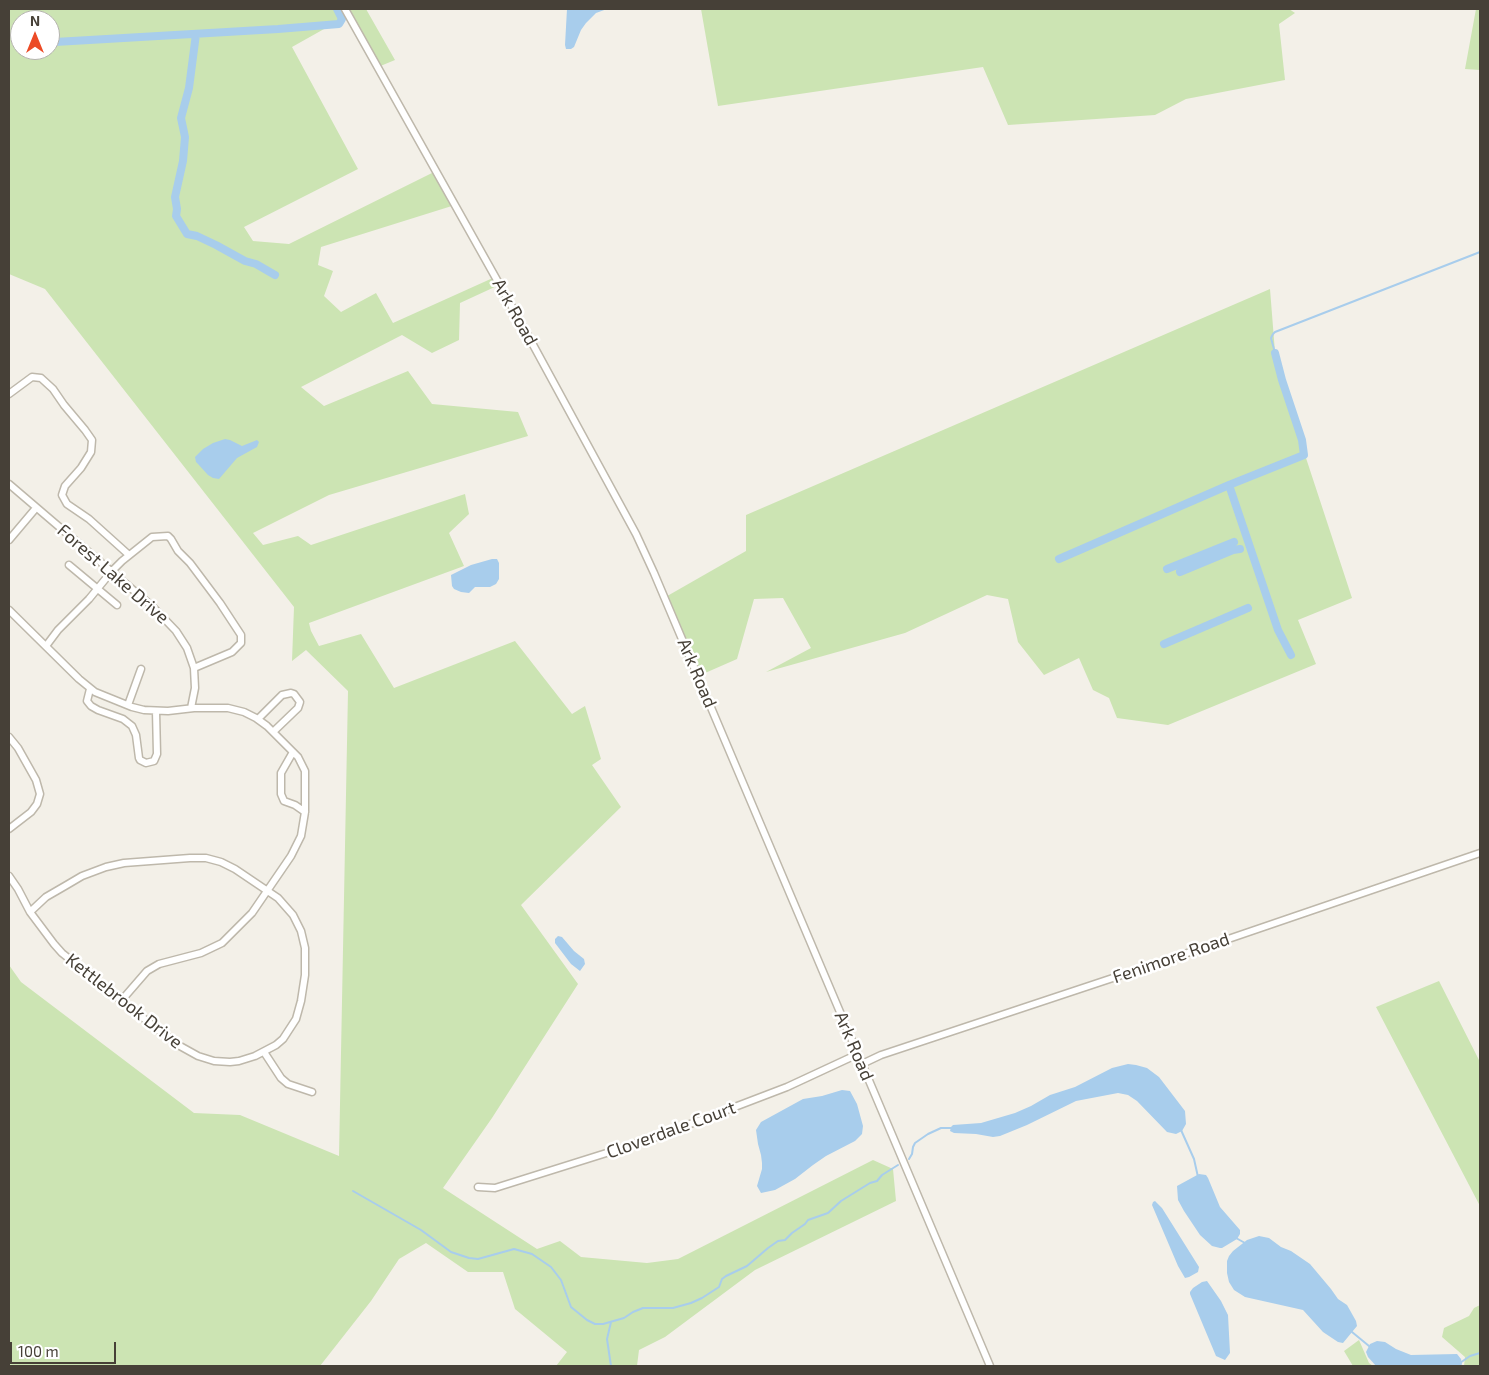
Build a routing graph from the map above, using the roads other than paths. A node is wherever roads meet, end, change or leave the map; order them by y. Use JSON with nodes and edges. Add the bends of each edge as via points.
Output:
{"nodes":[{"id":1,"x":345,"y":9,"type":"edge"},
{"id":2,"x":9,"y":394,"type":"edge"},
{"id":3,"x":9,"y":484,"type":"edge"},
{"id":4,"x":36,"y":508,"type":"junction"},
{"id":5,"x":9,"y":540,"type":"edge"},
{"id":6,"x":128,"y":556,"type":"junction"},
{"id":7,"x":69,"y":565,"type":"dead end"},
{"id":8,"x":112,"y":571,"type":"junction"},
{"id":9,"x":98,"y":589,"type":"junction"},
{"id":10,"x":116,"y":605,"type":"dead end"},
{"id":11,"x":9,"y":610,"type":"edge"},
{"id":12,"x":46,"y":646,"type":"junction"},
{"id":13,"x":194,"y":668,"type":"junction"},
{"id":14,"x":141,"y":669,"type":"dead end"},
{"id":15,"x":90,"y":688,"type":"junction"},
{"id":16,"x":128,"y":705,"type":"junction"},
{"id":17,"x":191,"y":708,"type":"junction"},
{"id":18,"x":156,"y":711,"type":"junction"},
{"id":19,"x":258,"y":719,"type":"junction"},
{"id":20,"x":273,"y":732,"type":"junction"},
{"id":21,"x":9,"y":737,"type":"edge"},
{"id":22,"x":293,"y":752,"type":"junction"},
{"id":23,"x":305,"y":812,"type":"junction"},
{"id":24,"x":9,"y":829,"type":"edge"},
{"id":25,"x":1480,"y":853,"type":"edge"},
{"id":26,"x":9,"y":876,"type":"edge"},
{"id":27,"x":268,"y":890,"type":"junction"},
{"id":28,"x":30,"y":912,"type":"junction"},
{"id":29,"x":121,"y":1000,"type":"junction"},
{"id":30,"x":264,"y":1052,"type":"junction"},
{"id":31,"x":858,"y":1054,"type":"junction"},
{"id":32,"x":862,"y":1064,"type":"junction"},
{"id":33,"x":312,"y":1092,"type":"dead end"},
{"id":34,"x":478,"y":1187,"type":"dead end"},
{"id":35,"x":990,"y":1366,"type":"edge"}],
"edges":[{"from":1,"to":31,"type":"street","name":"Ark Road","via":[[636,534]]},
{"from":2,"to":6,"type":"street","via":[[32,377],[42,378],[86,430],[92,440],[91,452],[65,486],[62,495],[67,504],[89,519]]},
{"from":3,"to":4,"type":"street","name":"Forest Lake Drive"},
{"from":4,"to":5,"type":"street"},
{"from":4,"to":8,"type":"street","name":"Forest Lake Drive"},
{"from":6,"to":8,"type":"street"},
{"from":6,"to":13,"type":"street","via":[[152,537],[168,536],[239,630],[241,643],[235,649]]},
{"from":7,"to":9,"type":"street"},
{"from":8,"to":9,"type":"street"},
{"from":8,"to":13,"type":"street","name":"Forest Lake Drive","via":[[170,622],[187,648]]},
{"from":9,"to":10,"type":"street"},
{"from":9,"to":12,"type":"street"},
{"from":11,"to":12,"type":"street"},
{"from":12,"to":15,"type":"street"},
{"from":13,"to":17,"type":"street","name":"Forest Lake Drive"},
{"from":14,"to":16,"type":"street"},
{"from":15,"to":16,"type":"street"},
{"from":15,"to":18,"type":"street","via":[[87,701],[91,706],[132,726],[139,758],[146,763],[154,761],[157,754]]},
{"from":16,"to":18,"type":"street"},
{"from":17,"to":18,"type":"street"},
{"from":17,"to":19,"type":"street","via":[[236,710]]},
{"from":19,"to":20,"type":"street"},
{"from":19,"to":20,"type":"street","via":[[282,695],[294,694],[300,702],[298,708]]},
{"from":20,"to":22,"type":"street"},
{"from":21,"to":24,"type":"street","via":[[36,780],[40,794],[34,808]]},
{"from":22,"to":23,"type":"street","via":[[305,771]]},
{"from":22,"to":23,"type":"street","via":[[281,773],[281,794],[284,801]]},
{"from":23,"to":27,"type":"street","via":[[299,843]]},
{"from":25,"to":32,"type":"street","name":"Fenimore Road"},
{"from":26,"to":28,"type":"street","name":"Kettlebrook Drive"},
{"from":27,"to":28,"type":"street","name":"Kettlebrook Drive","via":[[235,869],[206,858],[130,863],[82,876]]},
{"from":27,"to":29,"type":"street","via":[[249,917],[222,943],[201,953],[159,964],[142,976]]},
{"from":27,"to":30,"type":"street","name":"Kettlebrook Drive","via":[[288,908],[301,931],[305,966],[296,1019],[283,1039]]},
{"from":28,"to":29,"type":"street","name":"Kettlebrook Drive","via":[[62,953]]},
{"from":29,"to":30,"type":"street","name":"Kettlebrook Drive","via":[[170,1039],[198,1056],[230,1062]]},
{"from":30,"to":33,"type":"street","via":[[288,1084]]},
{"from":31,"to":32,"type":"street","name":"Ark Road"},
{"from":31,"to":34,"type":"street","name":"Cloverdale Court","via":[[787,1087],[651,1139],[495,1188]]},
{"from":32,"to":35,"type":"street","name":"Ark Road"}]}
